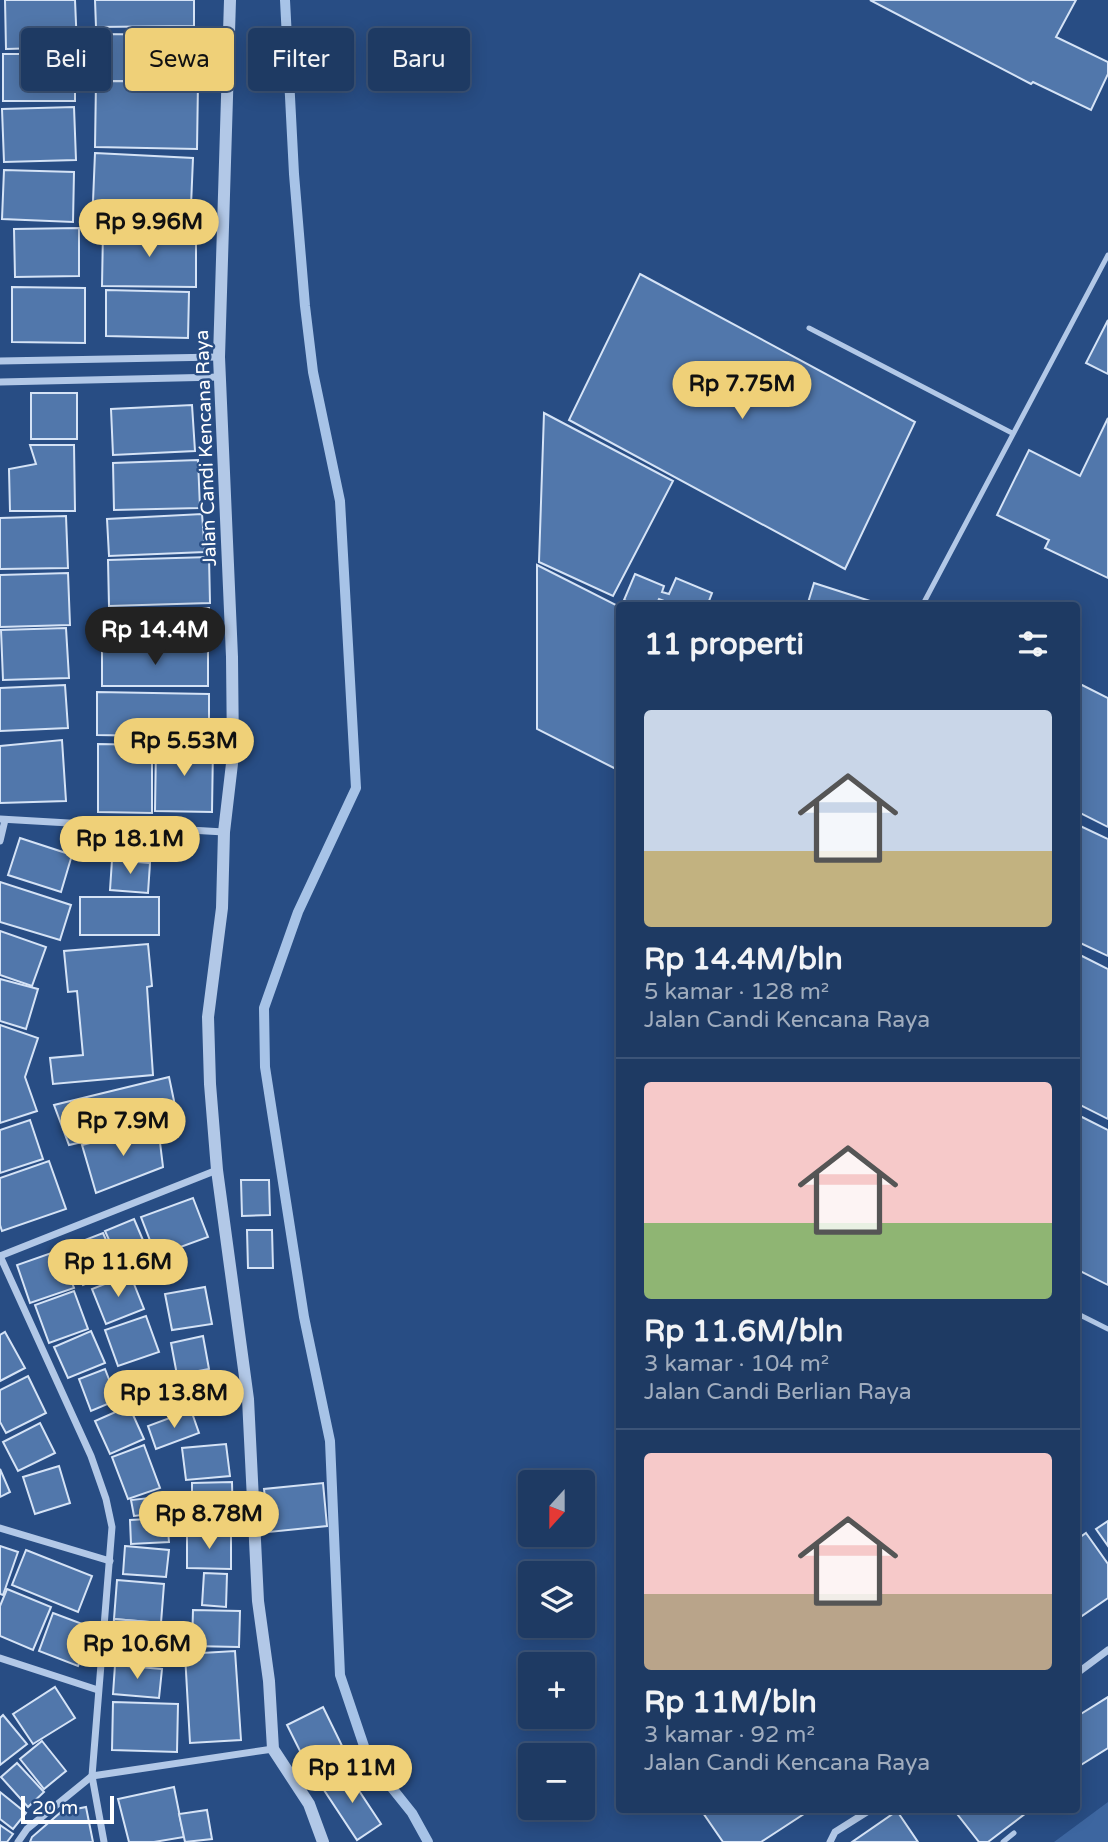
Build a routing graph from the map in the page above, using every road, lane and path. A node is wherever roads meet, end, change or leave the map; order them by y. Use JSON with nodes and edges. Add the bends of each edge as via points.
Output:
{"nodes":[{"id":1,"x":230,"y":0,"type":"edge"},
{"id":2,"x":1108,"y":255,"type":"edge"},
{"id":3,"x":809,"y":328,"type":"dead end"},
{"id":4,"x":219,"y":356,"type":"junction"},
{"id":5,"x":0,"y":361,"type":"edge"},
{"id":6,"x":220,"y":377,"type":"junction"},
{"id":7,"x":0,"y":382,"type":"edge"},
{"id":8,"x":1012,"y":433,"type":"junction"},
{"id":9,"x":924,"y":602,"type":"edge"},
{"id":10,"x":3,"y":820,"type":"edge"},
{"id":11,"x":224,"y":832,"type":"junction"},
{"id":12,"x":0,"y":841,"type":"edge"},
{"id":13,"x":217,"y":1170,"type":"junction"},
{"id":14,"x":0,"y":1256,"type":"edge"},
{"id":15,"x":1080,"y":1315,"type":"edge"},
{"id":16,"x":1108,"y":1329,"type":"edge"},
{"id":17,"x":0,"y":1528,"type":"edge"},
{"id":18,"x":110,"y":1561,"type":"junction"},
{"id":19,"x":1108,"y":1650,"type":"edge"},
{"id":20,"x":0,"y":1658,"type":"edge"},
{"id":21,"x":1080,"y":1671,"type":"edge"},
{"id":22,"x":98,"y":1690,"type":"junction"},
{"id":23,"x":273,"y":1749,"type":"junction"},
{"id":24,"x":92,"y":1776,"type":"junction"},
{"id":25,"x":865,"y":1813,"type":"edge"},
{"id":26,"x":1014,"y":1833,"type":"dead end"},
{"id":27,"x":18,"y":1842,"type":"edge"},
{"id":28,"x":104,"y":1842,"type":"edge"},
{"id":29,"x":323,"y":1842,"type":"edge"},
{"id":30,"x":830,"y":1842,"type":"edge"},
{"id":31,"x":1003,"y":1842,"type":"edge"}],
"edges":[{"from":1,"to":4,"type":"street","name":"Jalan Candi Kencana Raya"},
{"from":2,"to":8,"type":"lane"},
{"from":3,"to":8,"type":"lane"},
{"from":4,"to":5,"type":"street"},
{"from":4,"to":6,"type":"street","name":"Jalan Candi Kencana Raya"},
{"from":6,"to":7,"type":"street"},
{"from":6,"to":11,"type":"street","name":"Jalan Candi Kencana Raya","via":[[233,755]]},
{"from":8,"to":9,"type":"lane"},
{"from":10,"to":11,"type":"street"},
{"from":10,"to":12,"type":"street"},
{"from":11,"to":13,"type":"street","name":"Jalan Candi Kencana Raya","via":[[222,908],[208,1017]]},
{"from":13,"to":14,"type":"street"},
{"from":13,"to":23,"type":"street","name":"Jalan Candi Kencana Raya","via":[[248,1399],[258,1601]]},
{"from":14,"to":18,"type":"street","via":[[91,1456],[112,1527]]},
{"from":15,"to":16,"type":"lane"},
{"from":17,"to":18,"type":"street"},
{"from":18,"to":22,"type":"street"},
{"from":19,"to":21,"type":"street"},
{"from":20,"to":22,"type":"street"},
{"from":22,"to":24,"type":"street"},
{"from":23,"to":24,"type":"street"},
{"from":23,"to":29,"type":"street","name":"Jalan Candi Kencana Raya","via":[[309,1804]]},
{"from":24,"to":27,"type":"street","via":[[27,1829]]},
{"from":24,"to":28,"type":"street"},
{"from":25,"to":30,"type":"street","via":[[835,1832]]},
{"from":26,"to":31,"type":"lane"}]}
